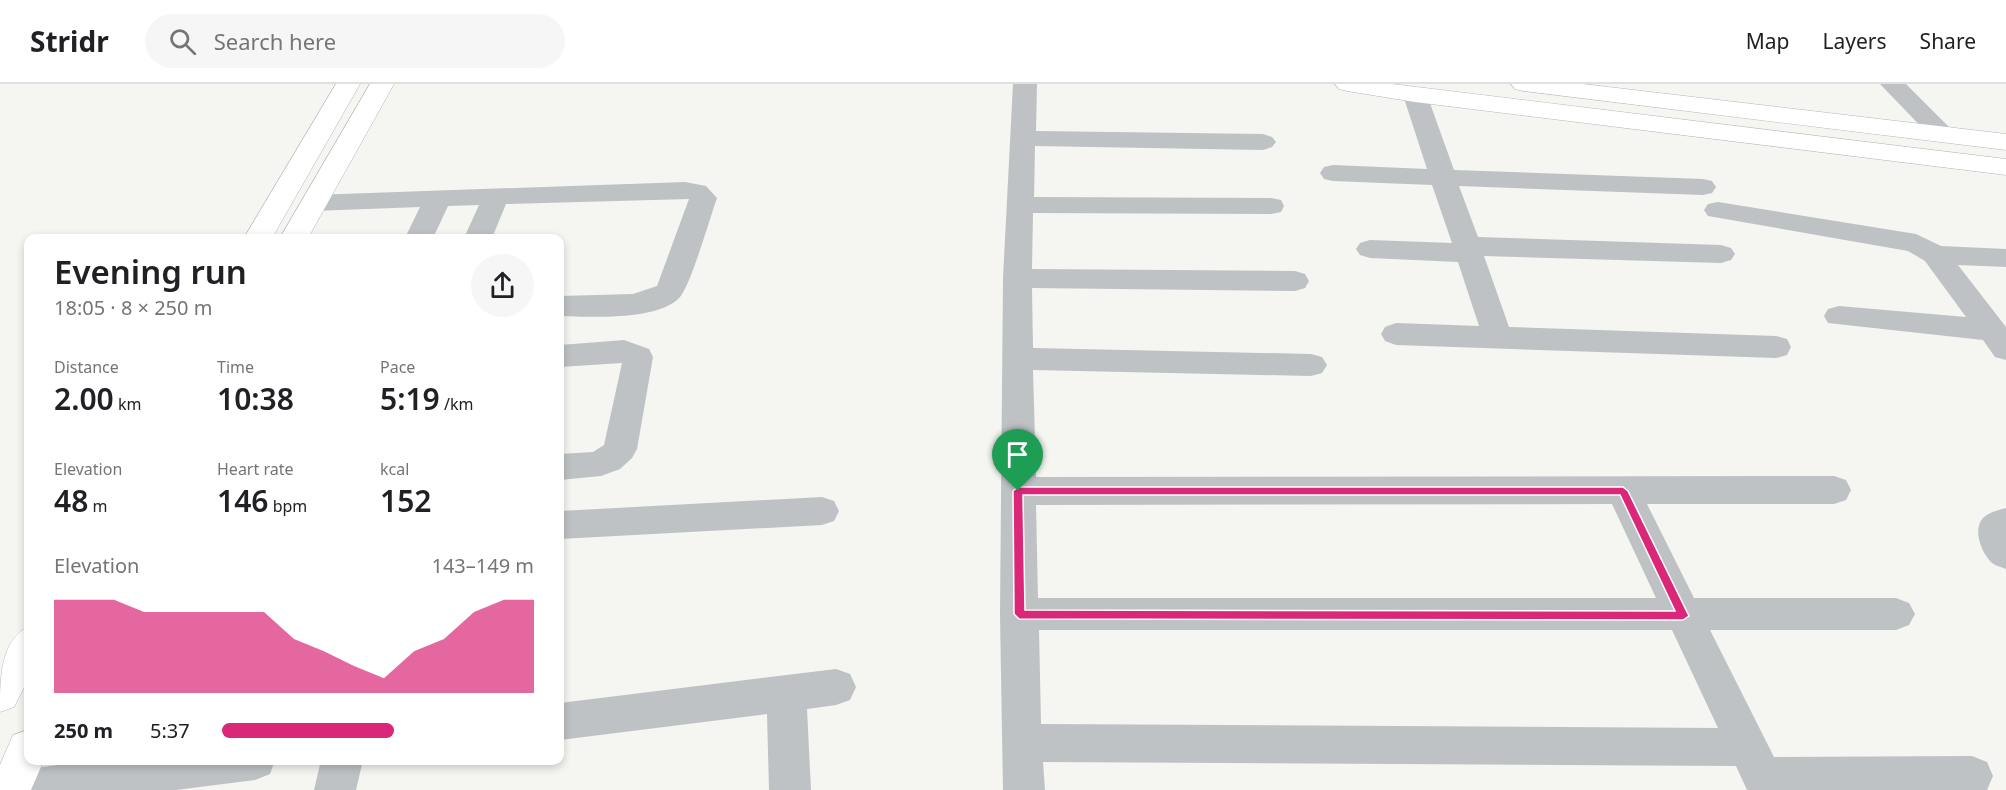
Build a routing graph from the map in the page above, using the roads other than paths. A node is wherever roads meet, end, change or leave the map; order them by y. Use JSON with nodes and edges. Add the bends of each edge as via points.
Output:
{"nodes":[{"id":1,"x":348,"y":84,"type":"edge"},
{"id":2,"x":382,"y":84,"type":"edge"},
{"id":3,"x":1025,"y":84,"type":"edge"},
{"id":4,"x":1347,"y":84,"type":"edge"},
{"id":5,"x":1523,"y":84,"type":"edge"},
{"id":6,"x":1892,"y":84,"type":"edge"},
{"id":7,"x":1661,"y":93,"type":"edge"},
{"id":8,"x":1415,"y":95,"type":"junction"},
{"id":9,"x":1683,"y":128,"type":"junction"},
{"id":10,"x":1942,"y":134,"type":"junction"},
{"id":11,"x":1021,"y":138,"type":"junction"},
{"id":12,"x":1263,"y":142,"type":"dead end"},
{"id":13,"x":2006,"y":142,"type":"edge"},
{"id":14,"x":2006,"y":167,"type":"edge"},
{"id":15,"x":1333,"y":173,"type":"dead end"},
{"id":16,"x":1443,"y":178,"type":"junction"},
{"id":17,"x":495,"y":197,"type":"junction"},
{"id":18,"x":438,"y":199,"type":"junction"},
{"id":19,"x":313,"y":203,"type":"junction"},
{"id":20,"x":1020,"y":205,"type":"junction"},
{"id":21,"x":1271,"y":206,"type":"dead end"},
{"id":22,"x":260,"y":234,"type":"edge"},
{"id":23,"x":296,"y":234,"type":"edge"},
{"id":24,"x":421,"y":234,"type":"edge"},
{"id":25,"x":480,"y":234,"type":"edge"},
{"id":26,"x":1370,"y":249,"type":"dead end"},
{"id":27,"x":1468,"y":249,"type":"junction"},
{"id":28,"x":1721,"y":254,"type":"dead end"},
{"id":29,"x":1935,"y":255,"type":"junction"},
{"id":30,"x":2006,"y":258,"type":"edge"},
{"id":31,"x":1017,"y":278,"type":"junction"},
{"id":32,"x":1295,"y":281,"type":"dead end"},
{"id":33,"x":564,"y":306,"type":"edge"},
{"id":34,"x":1839,"y":316,"type":"dead end"},
{"id":35,"x":1396,"y":334,"type":"dead end"},
{"id":36,"x":1498,"y":338,"type":"junction"},
{"id":37,"x":1999,"y":339,"type":"edge"},
{"id":38,"x":1776,"y":347,"type":"dead end"},
{"id":39,"x":564,"y":356,"type":"edge"},
{"id":40,"x":1017,"y":359,"type":"junction"},
{"id":41,"x":1311,"y":365,"type":"dead end"},
{"id":42,"x":564,"y":467,"type":"edge"},
{"id":43,"x":1833,"y":490,"type":"dead end"},
{"id":44,"x":1018,"y":491,"type":"junction"},
{"id":45,"x":1623,"y":491,"type":"junction"},
{"id":46,"x":822,"y":511,"type":"dead end"},
{"id":47,"x":2006,"y":522,"type":"edge"},
{"id":48,"x":564,"y":525,"type":"edge"},
{"id":49,"x":2006,"y":554,"type":"edge"},
{"id":50,"x":1019,"y":614,"type":"junction"},
{"id":51,"x":1896,"y":614,"type":"dead end"},
{"id":52,"x":1683,"y":616,"type":"junction"},
{"id":53,"x":24,"y":651,"type":"edge"},
{"id":54,"x":836,"y":687,"type":"dead end"},
{"id":55,"x":0,"y":694,"type":"edge"},
{"id":56,"x":786,"y":694,"type":"junction"},
{"id":57,"x":564,"y":722,"type":"edge"},
{"id":58,"x":1021,"y":743,"type":"junction"},
{"id":59,"x":24,"y":758,"type":"edge"},
{"id":60,"x":216,"y":765,"type":"edge"},
{"id":61,"x":341,"y":765,"type":"edge"},
{"id":62,"x":1759,"y":771,"type":"edge"},
{"id":63,"x":1972,"y":776,"type":"dead end"},
{"id":64,"x":10,"y":790,"type":"edge"},
{"id":65,"x":21,"y":790,"type":"edge"},
{"id":66,"x":335,"y":790,"type":"edge"},
{"id":67,"x":790,"y":790,"type":"edge"},
{"id":68,"x":1024,"y":790,"type":"edge"}],
"edges":[{"from":1,"to":22,"type":"street"},
{"from":2,"to":19,"type":"street"},
{"from":3,"to":11,"type":"street"},
{"from":4,"to":8,"type":"street"},
{"from":5,"to":7,"type":"street"},
{"from":6,"to":10,"type":"street"},
{"from":7,"to":9,"type":"street"},
{"from":7,"to":10,"type":"street"},
{"from":8,"to":9,"type":"street"},
{"from":8,"to":16,"type":"street"},
{"from":9,"to":14,"type":"street"},
{"from":10,"to":13,"type":"street"},
{"from":11,"to":12,"type":"street"},
{"from":11,"to":20,"type":"street"},
{"from":15,"to":16,"type":"street"},
{"from":16,"to":27,"type":"street"},
{"from":16,"to":29,"type":"street","via":[[1710,198],[1916,243]]},
{"from":17,"to":18,"type":"street"},
{"from":17,"to":25,"type":"street"},
{"from":17,"to":33,"type":"street","via":[[685,190],[704,198],[669,291],[662,298],[636,304]]},
{"from":18,"to":19,"type":"street"},
{"from":18,"to":24,"type":"street"},
{"from":19,"to":23,"type":"street"},
{"from":20,"to":21,"type":"street"},
{"from":20,"to":31,"type":"street"},
{"from":26,"to":27,"type":"street"},
{"from":27,"to":28,"type":"street"},
{"from":27,"to":36,"type":"street"},
{"from":29,"to":30,"type":"street"},
{"from":29,"to":37,"type":"street"},
{"from":31,"to":32,"type":"street"},
{"from":31,"to":40,"type":"street"},
{"from":34,"to":37,"type":"street"},
{"from":35,"to":36,"type":"street"},
{"from":36,"to":38,"type":"street"},
{"from":39,"to":42,"type":"street","via":[[624,351],[638,357],[638,362],[616,456],[602,464]]},
{"from":40,"to":41,"type":"street"},
{"from":40,"to":44,"type":"street"},
{"from":43,"to":45,"type":"street"},
{"from":44,"to":45,"type":"street"},
{"from":44,"to":50,"type":"street"},
{"from":45,"to":52,"type":"street"},
{"from":46,"to":48,"type":"street"},
{"from":47,"to":49,"type":"street","via":[[1996,528],[1998,543]]},
{"from":50,"to":52,"type":"street"},
{"from":50,"to":58,"type":"street"},
{"from":51,"to":52,"type":"street"},
{"from":52,"to":62,"type":"street"},
{"from":53,"to":55,"type":"street"},
{"from":54,"to":56,"type":"street"},
{"from":56,"to":57,"type":"street"},
{"from":56,"to":67,"type":"street"},
{"from":58,"to":62,"type":"street"},
{"from":58,"to":68,"type":"street"},
{"from":59,"to":64,"type":"street"},
{"from":60,"to":65,"type":"street"},
{"from":61,"to":66,"type":"street"},
{"from":62,"to":63,"type":"street"}]}
